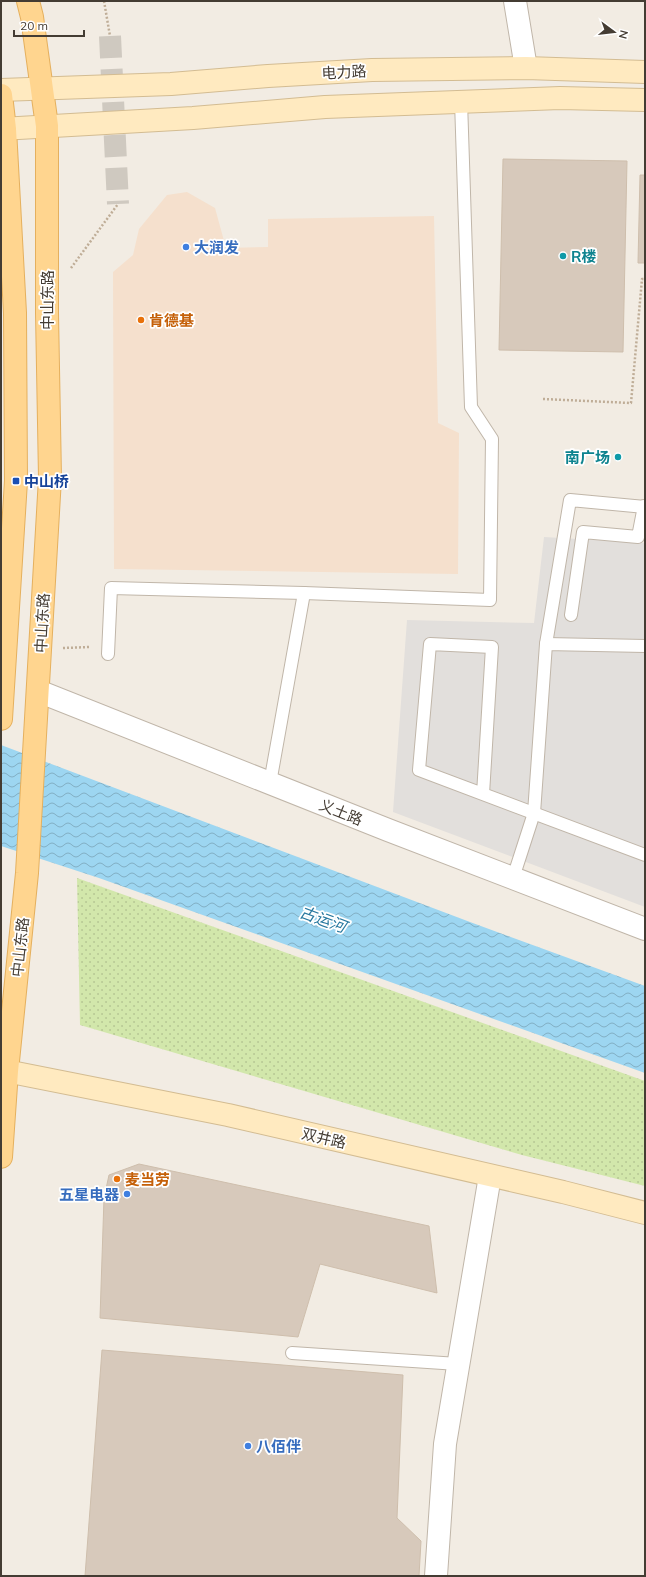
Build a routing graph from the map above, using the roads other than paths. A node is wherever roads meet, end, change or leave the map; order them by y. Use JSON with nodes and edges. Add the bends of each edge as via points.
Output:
{"nodes":[{"id":1,"x":28,"y":1,"type":"edge"},
{"id":2,"x":515,"y":1,"type":"edge"},
{"id":3,"x":526,"y":68,"type":"junction"},
{"id":4,"x":645,"y":72,"type":"edge"},
{"id":5,"x":43,"y":88,"type":"junction"},
{"id":6,"x":1,"y":90,"type":"edge"},
{"id":7,"x":1,"y":96,"type":"edge"},
{"id":8,"x":645,"y":100,"type":"edge"},
{"id":9,"x":462,"y":101,"type":"junction"},
{"id":10,"x":47,"y":126,"type":"junction"},
{"id":11,"x":3,"y":129,"type":"edge"},
{"id":12,"x":644,"y":507,"type":"edge"},
{"id":13,"x":5,"y":590,"type":"edge"},
{"id":14,"x":304,"y":593,"type":"junction"},
{"id":15,"x":571,"y":615,"type":"dead end"},
{"id":16,"x":546,"y":644,"type":"junction"},
{"id":17,"x":645,"y":646,"type":"edge"},
{"id":18,"x":108,"y":654,"type":"dead end"},
{"id":19,"x":38,"y":691,"type":"junction"},
{"id":20,"x":2,"y":713,"type":"edge"},
{"id":21,"x":270,"y":783,"type":"junction"},
{"id":22,"x":484,"y":794,"type":"junction"},
{"id":23,"x":534,"y":813,"type":"junction"},
{"id":24,"x":645,"y":855,"type":"edge"},
{"id":25,"x":513,"y":878,"type":"junction"},
{"id":26,"x":645,"y":929,"type":"edge"},
{"id":27,"x":4,"y":1070,"type":"edge"},
{"id":28,"x":1,"y":1158,"type":"edge"},
{"id":29,"x":490,"y":1176,"type":"junction"},
{"id":30,"x":645,"y":1213,"type":"edge"},
{"id":31,"x":292,"y":1353,"type":"dead end"},
{"id":32,"x":458,"y":1364,"type":"junction"},
{"id":33,"x":436,"y":1576,"type":"edge"}],
"edges":[{"from":1,"to":5,"type":"main road","name":"中山东路"},
{"from":2,"to":3,"type":"street"},
{"from":3,"to":4,"type":"main road","name":"电力路"},
{"from":3,"to":5,"type":"main road","name":"电力路","via":[[364,71],[171,84]]},
{"from":5,"to":6,"type":"main road","name":"电力路"},
{"from":5,"to":10,"type":"main road","name":"中山东路"},
{"from":7,"to":11,"type":"main road"},
{"from":8,"to":9,"type":"main road","via":[[560,98]]},
{"from":9,"to":10,"type":"main road","via":[[325,107]]},
{"from":9,"to":14,"type":"lane","via":[[471,407],[492,439],[490,600]]},
{"from":10,"to":11,"type":"main road"},
{"from":10,"to":19,"type":"main road","name":"中山东路","via":[[50,478]]},
{"from":11,"to":13,"type":"main road","via":[[15,313],[16,492]]},
{"from":12,"to":15,"type":"lane","via":[[638,537],[583,532]]},
{"from":12,"to":16,"type":"lane","via":[[570,500]]},
{"from":13,"to":20,"type":"main road"},
{"from":14,"to":18,"type":"lane","via":[[111,588]]},
{"from":14,"to":21,"type":"lane"},
{"from":16,"to":17,"type":"lane"},
{"from":16,"to":23,"type":"lane"},
{"from":19,"to":21,"type":"street","name":"义土路"},
{"from":19,"to":27,"type":"main road","name":"中山东路","via":[[27,873]]},
{"from":21,"to":25,"type":"street","name":"义土路"},
{"from":22,"to":22,"type":"lane","via":[[419,770],[430,644],[492,647]]},
{"from":22,"to":23,"type":"lane"},
{"from":23,"to":24,"type":"lane"},
{"from":23,"to":25,"type":"lane"},
{"from":25,"to":26,"type":"street","name":"义土路"},
{"from":27,"to":28,"type":"main road","name":"中山东路"},
{"from":27,"to":29,"type":"main road","name":"双井路","via":[[228,1115]]},
{"from":29,"to":30,"type":"main road","name":"双井路"},
{"from":29,"to":32,"type":"street"},
{"from":31,"to":32,"type":"lane"},
{"from":32,"to":33,"type":"street","via":[[445,1444]]}]}
